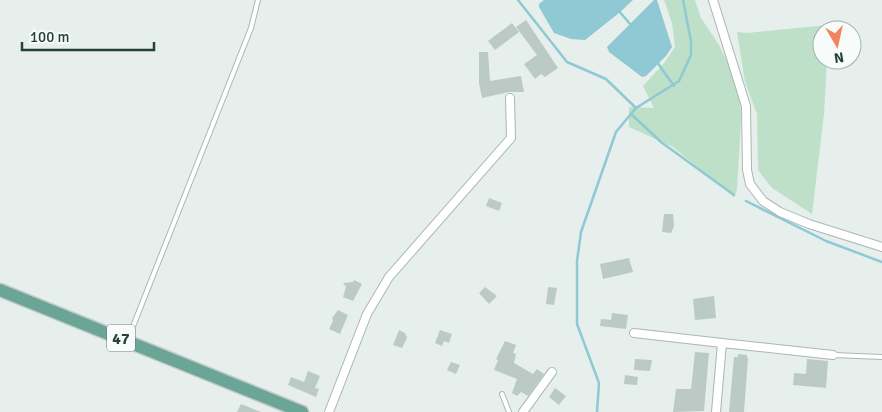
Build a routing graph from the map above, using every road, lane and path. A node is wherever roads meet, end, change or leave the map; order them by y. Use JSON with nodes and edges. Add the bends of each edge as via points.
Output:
{"nodes":[{"id":1,"x":258,"y":0,"type":"edge"},
{"id":2,"x":713,"y":0,"type":"edge"},
{"id":3,"x":510,"y":98,"type":"dead end"},
{"id":4,"x":882,"y":247,"type":"edge"},
{"id":5,"x":0,"y":290,"type":"edge"},
{"id":6,"x":634,"y":333,"type":"dead end"},
{"id":7,"x":127,"y":341,"type":"junction"},
{"id":8,"x":722,"y":343,"type":"junction"},
{"id":9,"x":833,"y":354,"type":"joint"},
{"id":10,"x":882,"y":357,"type":"edge"},
{"id":11,"x":552,"y":372,"type":"dead end"},
{"id":12,"x":502,"y":394,"type":"dead end"},
{"id":13,"x":302,"y":412,"type":"edge"},
{"id":14,"x":329,"y":412,"type":"edge"},
{"id":15,"x":509,"y":412,"type":"edge"},
{"id":16,"x":523,"y":412,"type":"edge"},
{"id":17,"x":716,"y":412,"type":"edge"}],
"edges":[{"from":1,"to":7,"type":"lane","via":[[251,28]]},
{"from":2,"to":4,"type":"street","via":[[746,106],[750,184],[763,201],[780,212]]},
{"from":3,"to":14,"type":"street","via":[[511,138],[389,276],[367,314]]},
{"from":5,"to":7,"type":"main road","number":"47"},
{"from":6,"to":8,"type":"street"},
{"from":7,"to":13,"type":"main road","number":"47"},
{"from":8,"to":9,"type":"street"},
{"from":8,"to":17,"type":"street"},
{"from":9,"to":10,"type":"lane"},
{"from":11,"to":16,"type":"street"},
{"from":12,"to":15,"type":"lane"}]}
